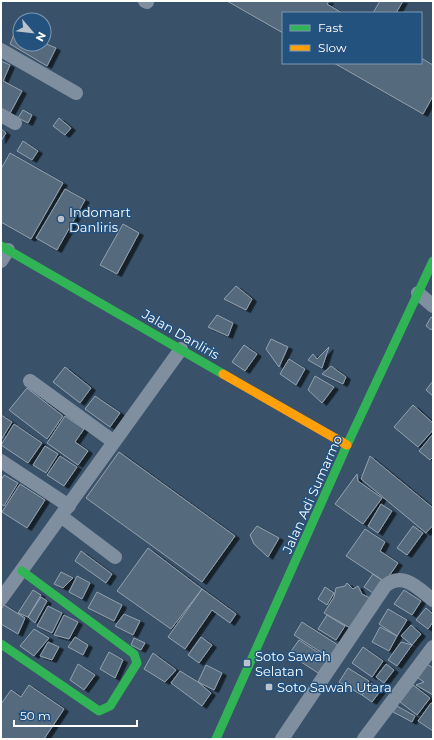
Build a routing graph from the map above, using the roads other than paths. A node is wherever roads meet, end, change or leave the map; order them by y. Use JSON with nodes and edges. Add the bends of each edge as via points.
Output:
{"nodes":[{"id":1,"x":1,"y":50,"type":"edge"},
{"id":2,"x":76,"y":93,"type":"dead end"},
{"id":3,"x":1,"y":115,"type":"edge"},
{"id":4,"x":15,"y":123,"type":"dead end"},
{"id":5,"x":3,"y":252,"type":"edge"},
{"id":6,"x":433,"y":261,"type":"edge"},
{"id":7,"x":418,"y":293,"type":"junction"},
{"id":8,"x":433,"y":306,"type":"edge"},
{"id":9,"x":181,"y":349,"type":"junction"},
{"id":10,"x":30,"y":381,"type":"dead end"},
{"id":11,"x":114,"y":442,"type":"junction"},
{"id":12,"x":347,"y":445,"type":"junction"},
{"id":13,"x":1,"y":460,"type":"edge"},
{"id":14,"x":65,"y":511,"type":"junction"},
{"id":15,"x":115,"y":557,"type":"dead end"},
{"id":16,"x":22,"y":571,"type":"junction"},
{"id":17,"x":1,"y":599,"type":"edge"},
{"id":18,"x":433,"y":600,"type":"edge"},
{"id":19,"x":1,"y":644,"type":"edge"},
{"id":20,"x":433,"y":647,"type":"edge"},
{"id":21,"x":216,"y":739,"type":"edge"},
{"id":22,"x":282,"y":739,"type":"edge"},
{"id":23,"x":364,"y":739,"type":"edge"}],
"edges":[{"from":1,"to":2,"type":"street"},
{"from":3,"to":4,"type":"street"},
{"from":5,"to":9,"type":"street","name":"Jalan Danliris"},
{"from":6,"to":7,"type":"street","name":"Jalan Adi Sumarmo"},
{"from":7,"to":8,"type":"street"},
{"from":7,"to":12,"type":"street","name":"Jalan Adi Sumarmo"},
{"from":9,"to":11,"type":"street"},
{"from":9,"to":12,"type":"street","name":"Jalan Danliris"},
{"from":10,"to":11,"type":"street"},
{"from":11,"to":14,"type":"street"},
{"from":12,"to":21,"type":"street","name":"Jalan Adi Sumarmo"},
{"from":13,"to":14,"type":"street"},
{"from":14,"to":15,"type":"street"},
{"from":14,"to":16,"type":"street"},
{"from":16,"to":17,"type":"street"},
{"from":16,"to":19,"type":"street","via":[[134,654],[137,658],[135,668],[110,706],[99,711]]},
{"from":18,"to":22,"type":"street","via":[[403,579],[385,586]]},
{"from":20,"to":23,"type":"street"}]}
